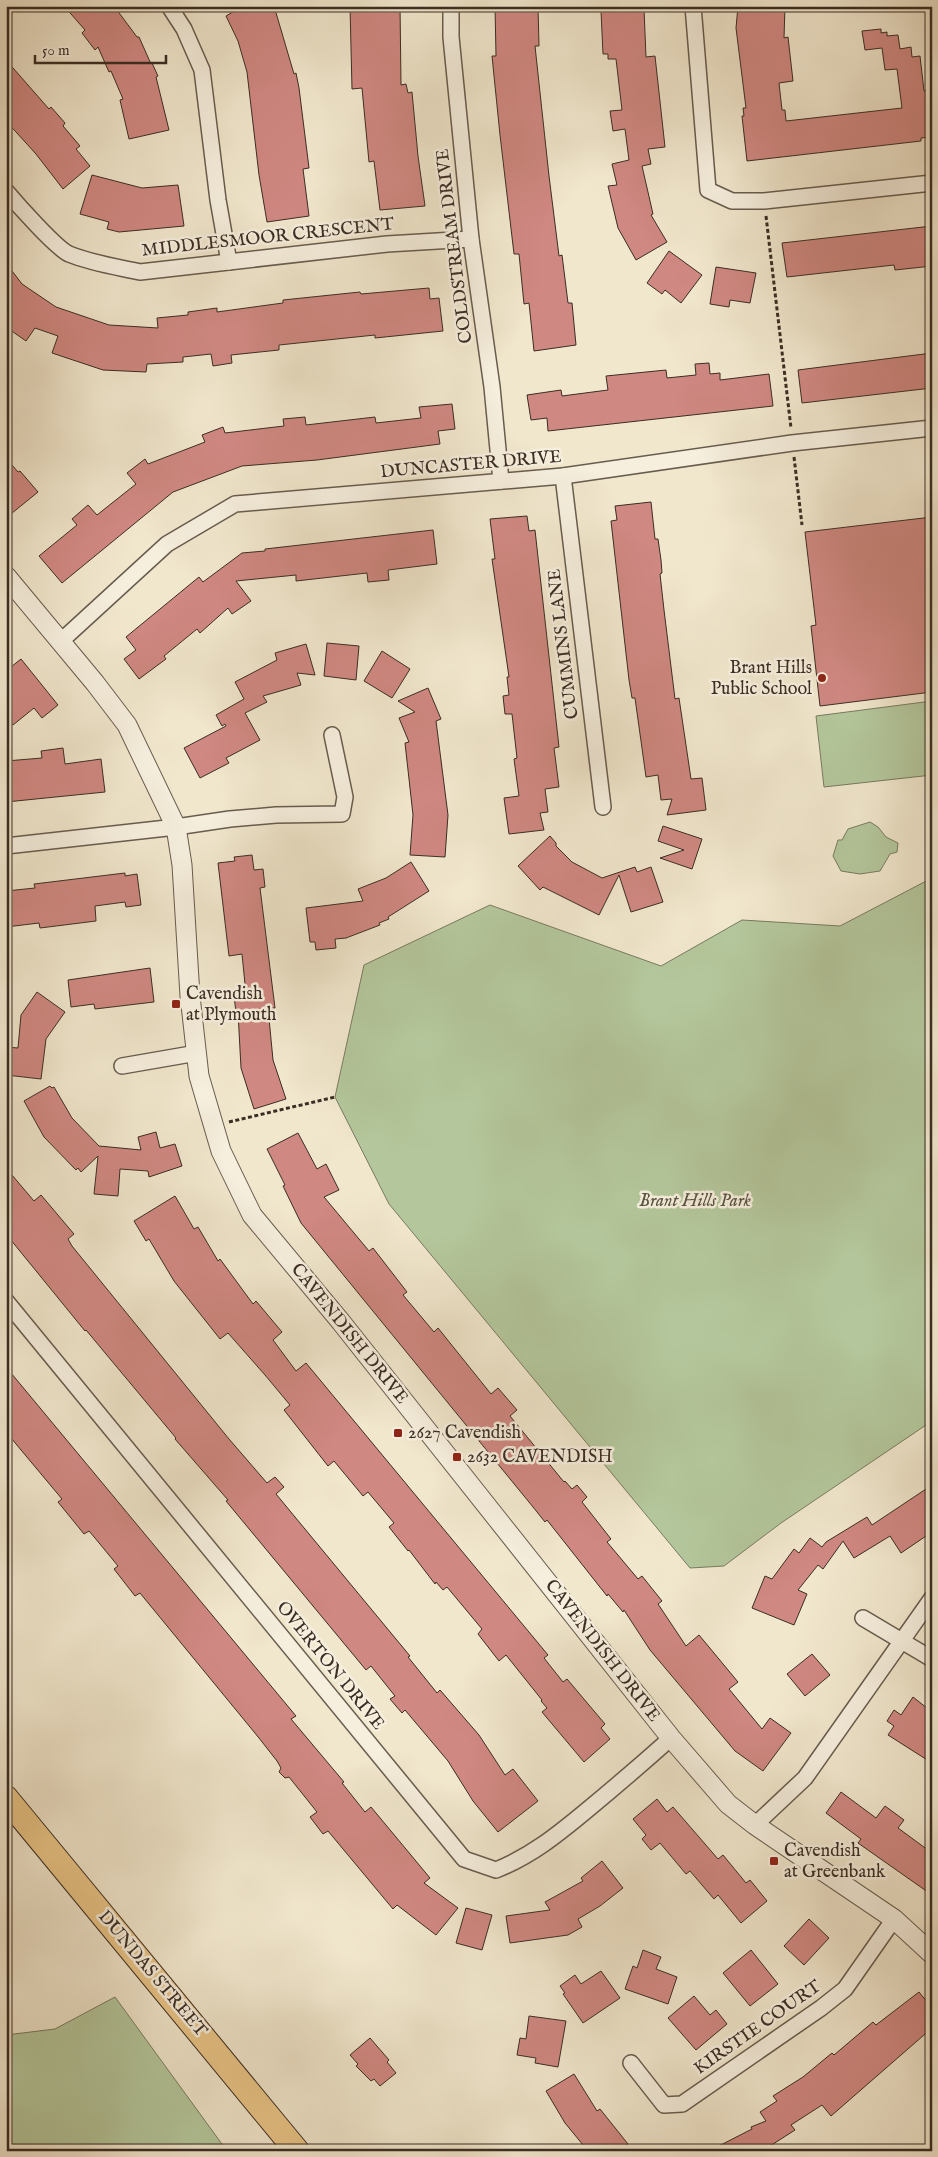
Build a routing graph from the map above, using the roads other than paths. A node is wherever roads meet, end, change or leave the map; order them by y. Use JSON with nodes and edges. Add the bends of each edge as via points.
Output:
{"nodes":[{"id":1,"x":169,"y":6,"type":"edge"},
{"id":2,"x":452,"y":6,"type":"edge"},
{"id":3,"x":692,"y":6,"type":"edge"},
{"id":4,"x":932,"y":183,"type":"edge"},
{"id":5,"x":6,"y":191,"type":"edge"},
{"id":6,"x":471,"y":239,"type":"junction"},
{"id":7,"x":229,"y":262,"type":"junction"},
{"id":8,"x":932,"y":428,"type":"edge"},
{"id":9,"x":564,"y":476,"type":"junction"},
{"id":10,"x":501,"y":481,"type":"junction"},
{"id":11,"x":6,"y":576,"type":"edge"},
{"id":12,"x":60,"y":642,"type":"junction"},
{"id":13,"x":332,"y":735,"type":"dead end"},
{"id":14,"x":603,"y":807,"type":"dead end"},
{"id":15,"x":176,"y":827,"type":"junction"},
{"id":16,"x":6,"y":846,"type":"edge"},
{"id":17,"x":197,"y":1053,"type":"junction"},
{"id":18,"x":122,"y":1066,"type":"dead end"},
{"id":19,"x":6,"y":1301,"type":"edge"},
{"id":20,"x":932,"y":1598,"type":"edge"},
{"id":21,"x":863,"y":1618,"type":"dead end"},
{"id":22,"x":902,"y":1640,"type":"junction"},
{"id":23,"x":932,"y":1660,"type":"edge"},
{"id":24,"x":671,"y":1738,"type":"junction"},
{"id":25,"x":6,"y":1798,"type":"edge"},
{"id":26,"x":755,"y":1825,"type":"junction"},
{"id":27,"x":894,"y":1919,"type":"junction"},
{"id":28,"x":932,"y":1954,"type":"edge"},
{"id":29,"x":631,"y":2063,"type":"dead end"},
{"id":30,"x":297,"y":2151,"type":"edge"}],
"edges":[{"from":1,"to":7,"type":"street","via":[[184,29],[202,70]]},
{"from":2,"to":6,"type":"street","name":"COLDSTREAM DRIVE","via":[[451,36]]},
{"from":3,"to":4,"type":"street","via":[[708,190],[732,201],[764,201]]},
{"from":5,"to":7,"type":"street","name":"MIDDLESMOOR CRESCENT","via":[[67,253],[140,272]]},
{"from":6,"to":7,"type":"street","name":"MIDDLESMOOR CRESCENT","via":[[387,244]]},
{"from":6,"to":10,"type":"street","name":"COLDSTREAM DRIVE","via":[[492,387]]},
{"from":8,"to":9,"type":"street","name":"DUNCASTER DRIVE","via":[[792,443]]},
{"from":9,"to":10,"type":"street","name":"DUNCASTER DRIVE"},
{"from":9,"to":14,"type":"street","name":"CUMMINS LANE"},
{"from":10,"to":12,"type":"street","name":"DUNCASTER DRIVE","via":[[235,504],[167,544]]},
{"from":11,"to":12,"type":"street","name":"CAVENDISH DRIVE"},
{"from":12,"to":15,"type":"street","name":"CAVENDISH DRIVE","via":[[127,725]]},
{"from":13,"to":15,"type":"street","via":[[345,797],[342,814],[276,815]]},
{"from":15,"to":16,"type":"street"},
{"from":15,"to":17,"type":"street","name":"CAVENDISH DRIVE"},
{"from":17,"to":18,"type":"street"},
{"from":17,"to":24,"type":"street","name":"CAVENDISH DRIVE","via":[[199,1076],[221,1151],[252,1215],[341,1322]]},
{"from":19,"to":24,"type":"street","name":"OVERTON DRIVE","via":[[464,1859],[496,1870],[520,1860],[548,1842]]},
{"from":20,"to":22,"type":"street"},
{"from":21,"to":22,"type":"street"},
{"from":22,"to":23,"type":"street"},
{"from":22,"to":26,"type":"street","via":[[805,1778]]},
{"from":24,"to":26,"type":"street","name":"CAVENDISH DRIVE","via":[[728,1804]]},
{"from":25,"to":30,"type":"main road","name":"DUNDAS STREET"},
{"from":26,"to":27,"type":"street","name":"CAVENDISH DRIVE"},
{"from":27,"to":28,"type":"street","name":"CAVENDISH DRIVE"},
{"from":27,"to":29,"type":"street","name":"KIRSTIE COURT","via":[[845,1989],[682,2104],[664,2105]]}]}
